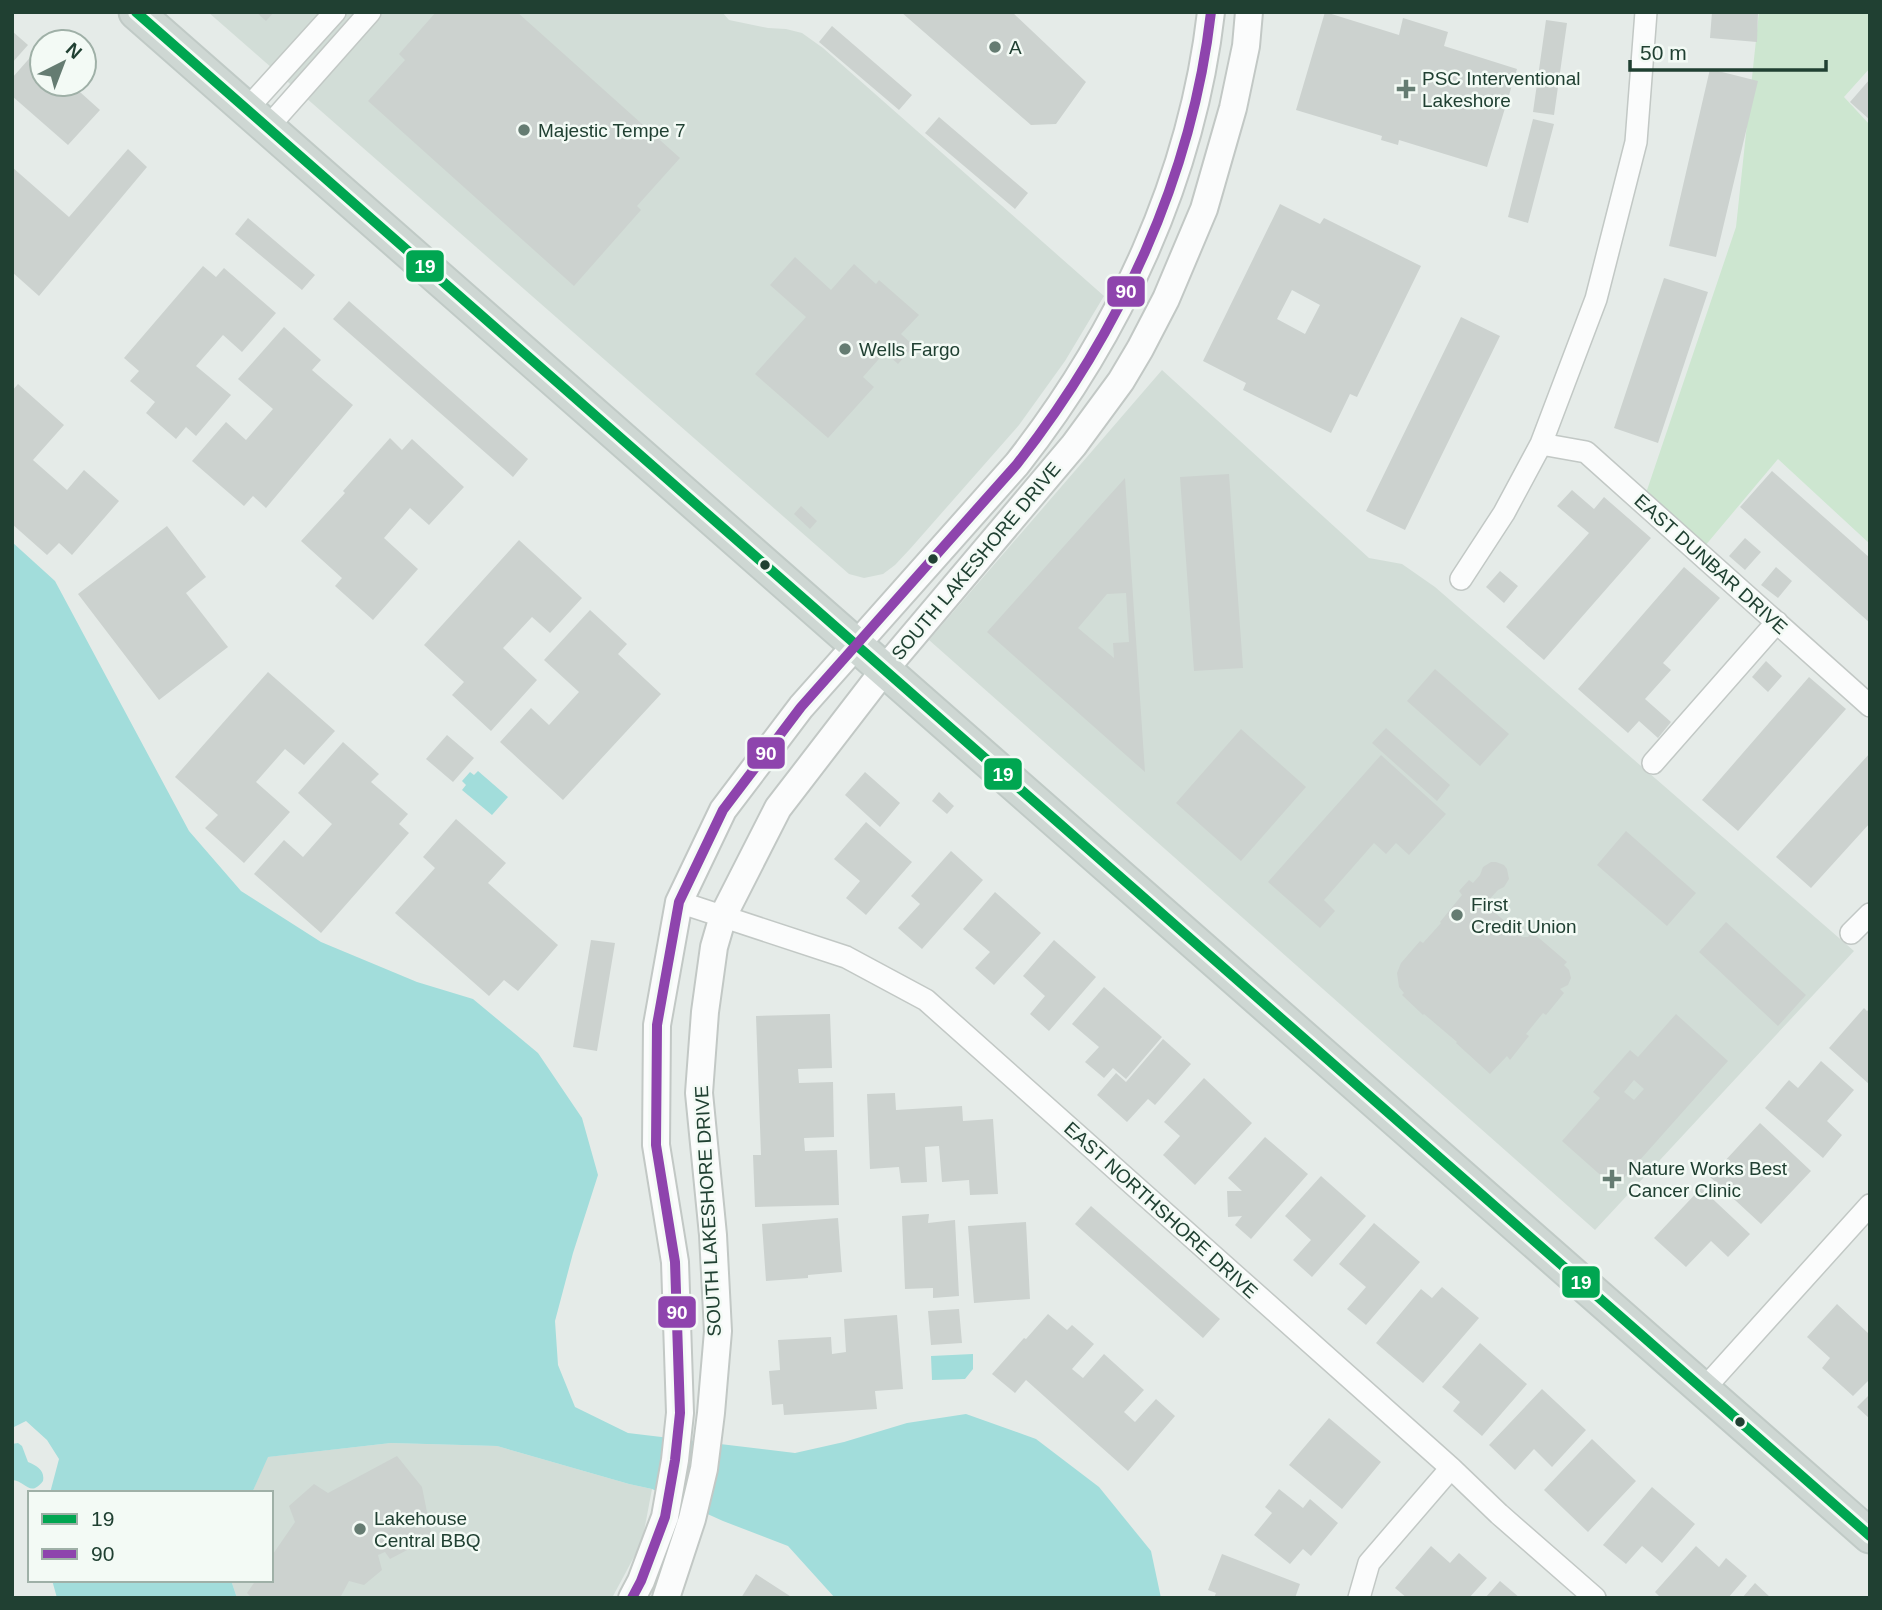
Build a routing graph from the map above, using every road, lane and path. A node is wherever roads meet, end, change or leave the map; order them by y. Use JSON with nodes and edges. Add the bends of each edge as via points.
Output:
{"nodes":[{"id":1,"x":136,"y":12,"type":"edge"},
{"id":2,"x":335,"y":12,"type":"edge"},
{"id":3,"x":370,"y":12,"type":"edge"},
{"id":4,"x":1212,"y":12,"type":"edge"},
{"id":5,"x":1249,"y":12,"type":"edge"},
{"id":6,"x":1646,"y":12,"type":"edge"},
{"id":7,"x":258,"y":118,"type":"junction"},
{"id":8,"x":1183,"y":150,"type":"junction"},
{"id":9,"x":1219,"y":160,"type":"junction"},
{"id":10,"x":1541,"y":444,"type":"junction"},
{"id":11,"x":1461,"y":579,"type":"dead end"},
{"id":12,"x":1777,"y":622,"type":"junction"},
{"id":13,"x":857,"y":644,"type":"junction"},
{"id":14,"x":885,"y":669,"type":"junction"},
{"id":15,"x":1870,"y":706,"type":"edge"},
{"id":16,"x":1653,"y":763,"type":"dead end"},
{"id":17,"x":680,"y":902,"type":"junction"},
{"id":18,"x":1870,"y":914,"type":"edge"},
{"id":19,"x":723,"y":916,"type":"junction"},
{"id":20,"x":1852,"y":933,"type":"dead end"},
{"id":21,"x":1865,"y":1218,"type":"edge"},
{"id":22,"x":1703,"y":1390,"type":"junction"},
{"id":23,"x":1451,"y":1468,"type":"junction"},
{"id":24,"x":1870,"y":1536,"type":"edge"},
{"id":25,"x":632,"y":1598,"type":"edge"},
{"id":26,"x":666,"y":1598,"type":"edge"},
{"id":27,"x":1359,"y":1598,"type":"edge"},
{"id":28,"x":1595,"y":1598,"type":"edge"}],
"edges":[{"from":1,"to":7,"type":"main road"},
{"from":2,"to":7,"type":"street"},
{"from":3,"to":7,"type":"street"},
{"from":4,"to":8,"type":"street","name":"SOUTH LAKESHORE DRIVE"},
{"from":5,"to":9,"type":"street","name":"SOUTH LAKESHORE DRIVE","via":[[1246,46]]},
{"from":6,"to":10,"type":"street","via":[[1636,142],[1595,299]]},
{"from":7,"to":13,"type":"main road"},
{"from":8,"to":9,"type":"street"},
{"from":8,"to":13,"type":"street","name":"SOUTH LAKESHORE DRIVE","via":[[1126,293],[1063,401],[1017,464]]},
{"from":9,"to":14,"type":"street","name":"SOUTH LAKESHORE DRIVE","via":[[1181,265],[1121,381],[1074,445]]},
{"from":10,"to":11,"type":"street"},
{"from":10,"to":12,"type":"street","name":"EAST DUNBAR DRIVE","via":[[1586,452]]},
{"from":12,"to":15,"type":"street","name":"EAST DUNBAR DRIVE"},
{"from":12,"to":16,"type":"street"},
{"from":13,"to":14,"type":"main road"},
{"from":13,"to":17,"type":"street","name":"SOUTH LAKESHORE DRIVE","via":[[801,707],[723,810]]},
{"from":14,"to":19,"type":"street","name":"SOUTH LAKESHORE DRIVE","via":[[778,808]]},
{"from":14,"to":22,"type":"main road"},
{"from":17,"to":19,"type":"street","name":"EAST NORTHSHORE DRIVE"},
{"from":17,"to":25,"type":"street","name":"SOUTH LAKESHORE DRIVE","via":[[657,1026],[656,1145],[675,1262],[680,1413],[665,1517]]},
{"from":18,"to":20,"type":"street"},
{"from":19,"to":23,"type":"street","name":"EAST NORTHSHORE DRIVE","via":[[846,957],[926,1000]]},
{"from":19,"to":26,"type":"street","name":"SOUTH LAKESHORE DRIVE","via":[[705,1012],[699,1093],[718,1331],[704,1469]]},
{"from":21,"to":22,"type":"street"},
{"from":22,"to":24,"type":"main road"},
{"from":23,"to":27,"type":"street","via":[[1369,1563]]},
{"from":23,"to":28,"type":"street","name":"EAST NORTHSHORE DRIVE"}]}
